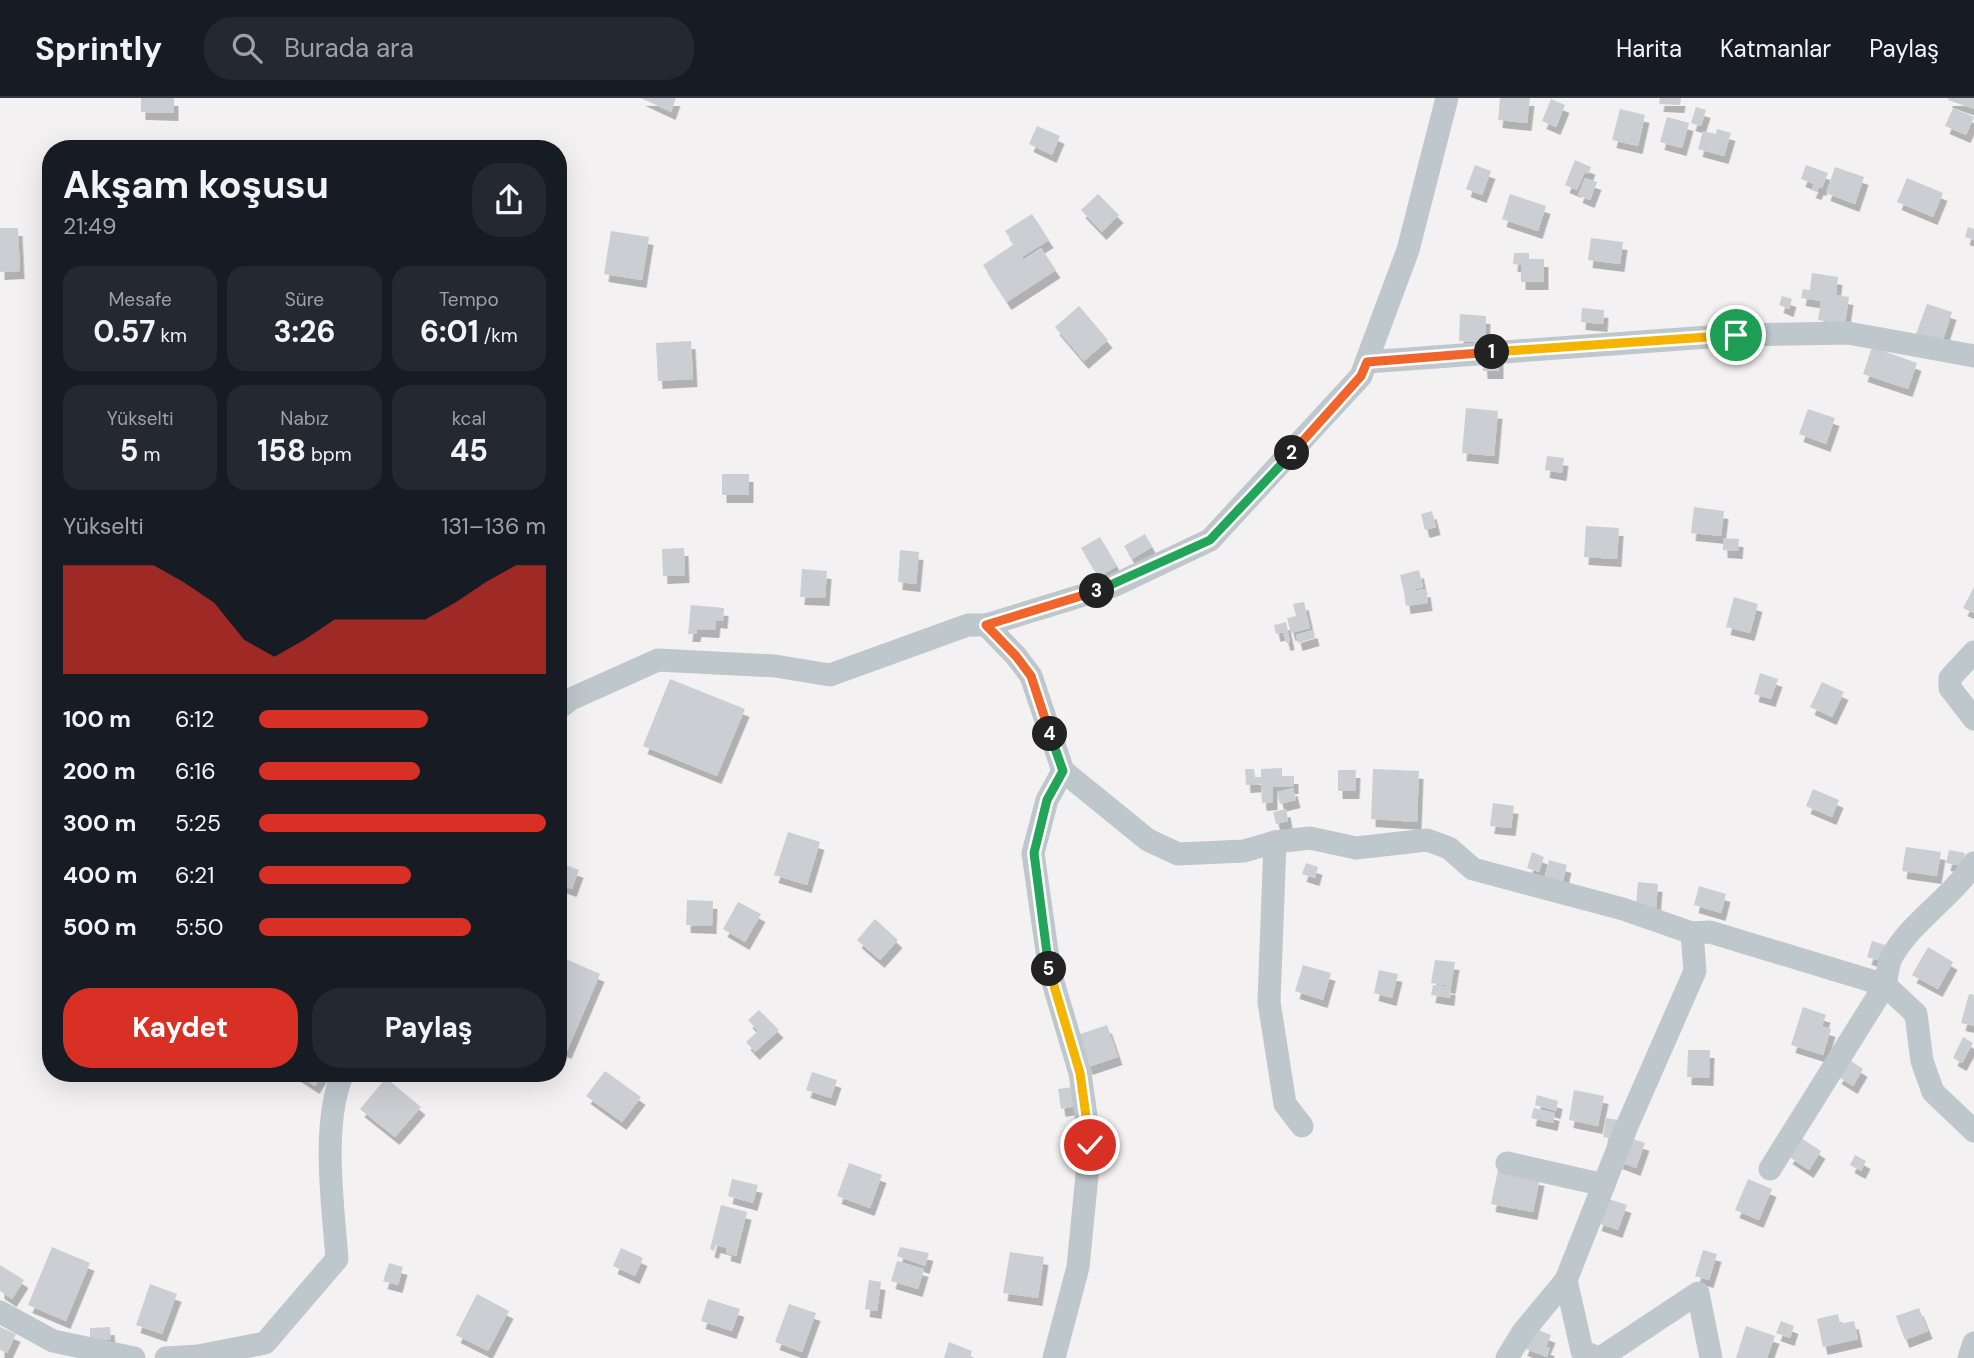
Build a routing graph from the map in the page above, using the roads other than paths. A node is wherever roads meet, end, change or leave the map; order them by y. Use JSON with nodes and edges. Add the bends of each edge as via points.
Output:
{"nodes":[{"id":1,"x":1447,"y":98,"type":"edge"},
{"id":2,"x":1974,"y":356,"type":"edge"},
{"id":3,"x":1367,"y":362,"type":"junction"},
{"id":4,"x":986,"y":625,"type":"junction"},
{"id":5,"x":1974,"y":652,"type":"edge"},
{"id":6,"x":567,"y":702,"type":"edge"},
{"id":7,"x":1974,"y":719,"type":"edge"},
{"id":8,"x":1063,"y":771,"type":"junction"},
{"id":9,"x":1275,"y":842,"type":"junction"},
{"id":10,"x":1974,"y":863,"type":"edge"},
{"id":11,"x":1692,"y":933,"type":"junction"},
{"id":12,"x":1885,"y":985,"type":"junction"},
{"id":13,"x":339,"y":1082,"type":"edge"},
{"id":14,"x":1303,"y":1126,"type":"dead end"},
{"id":15,"x":1974,"y":1131,"type":"edge"},
{"id":16,"x":1507,"y":1163,"type":"dead end"},
{"id":17,"x":1770,"y":1169,"type":"dead end"},
{"id":18,"x":1604,"y":1185,"type":"junction"},
{"id":19,"x":1566,"y":1280,"type":"junction"},
{"id":20,"x":0,"y":1312,"type":"edge"},
{"id":21,"x":1974,"y":1343,"type":"edge"},
{"id":22,"x":217,"y":1355,"type":"edge"},
{"id":23,"x":134,"y":1358,"type":"edge"},
{"id":24,"x":166,"y":1358,"type":"edge"},
{"id":25,"x":1054,"y":1358,"type":"edge"},
{"id":26,"x":1507,"y":1358,"type":"edge"},
{"id":27,"x":1599,"y":1358,"type":"edge"},
{"id":28,"x":1711,"y":1358,"type":"edge"},
{"id":29,"x":1969,"y":1358,"type":"edge"}],
"edges":[{"from":1,"to":3,"type":"street","via":[[1408,250]]},
{"from":2,"to":3,"type":"street","via":[[1848,332],[1736,335]]},
{"from":3,"to":4,"type":"street","via":[[1361,376],[1210,540],[1113,586]]},
{"from":4,"to":6,"type":"street","via":[[968,625],[830,675],[775,666],[658,660]]},
{"from":4,"to":8,"type":"street","via":[[1031,676]]},
{"from":5,"to":7,"type":"street","via":[[1950,678],[1950,688]]},
{"from":8,"to":9,"type":"street","via":[[1149,840],[1178,854],[1244,851]]},
{"from":8,"to":25,"type":"street","via":[[1047,800],[1034,853],[1050,972],[1080,1073],[1090,1145],[1078,1267]]},
{"from":9,"to":11,"type":"street","via":[[1310,838],[1356,848],[1427,840],[1450,848],[1473,869],[1623,909]]},
{"from":9,"to":14,"type":"street","via":[[1269,1002],[1285,1104]]},
{"from":10,"to":12,"type":"street","via":[[1891,959]]},
{"from":11,"to":12,"type":"street","via":[[1710,932]]},
{"from":11,"to":18,"type":"street","via":[[1695,971]]},
{"from":12,"to":15,"type":"street","via":[[1916,1014],[1922,1061],[1933,1091]]},
{"from":12,"to":17,"type":"street"},
{"from":13,"to":22,"type":"street","via":[[330,1158],[337,1259],[265,1343]]},
{"from":16,"to":18,"type":"street"},
{"from":18,"to":19,"type":"street"},
{"from":19,"to":26,"type":"street"},
{"from":19,"to":27,"type":"street","via":[[1582,1351]]},
{"from":20,"to":23,"type":"street","via":[[53,1342]]},
{"from":21,"to":29,"type":"street"},
{"from":22,"to":24,"type":"street"},
{"from":27,"to":28,"type":"street","via":[[1698,1293]]}]}
